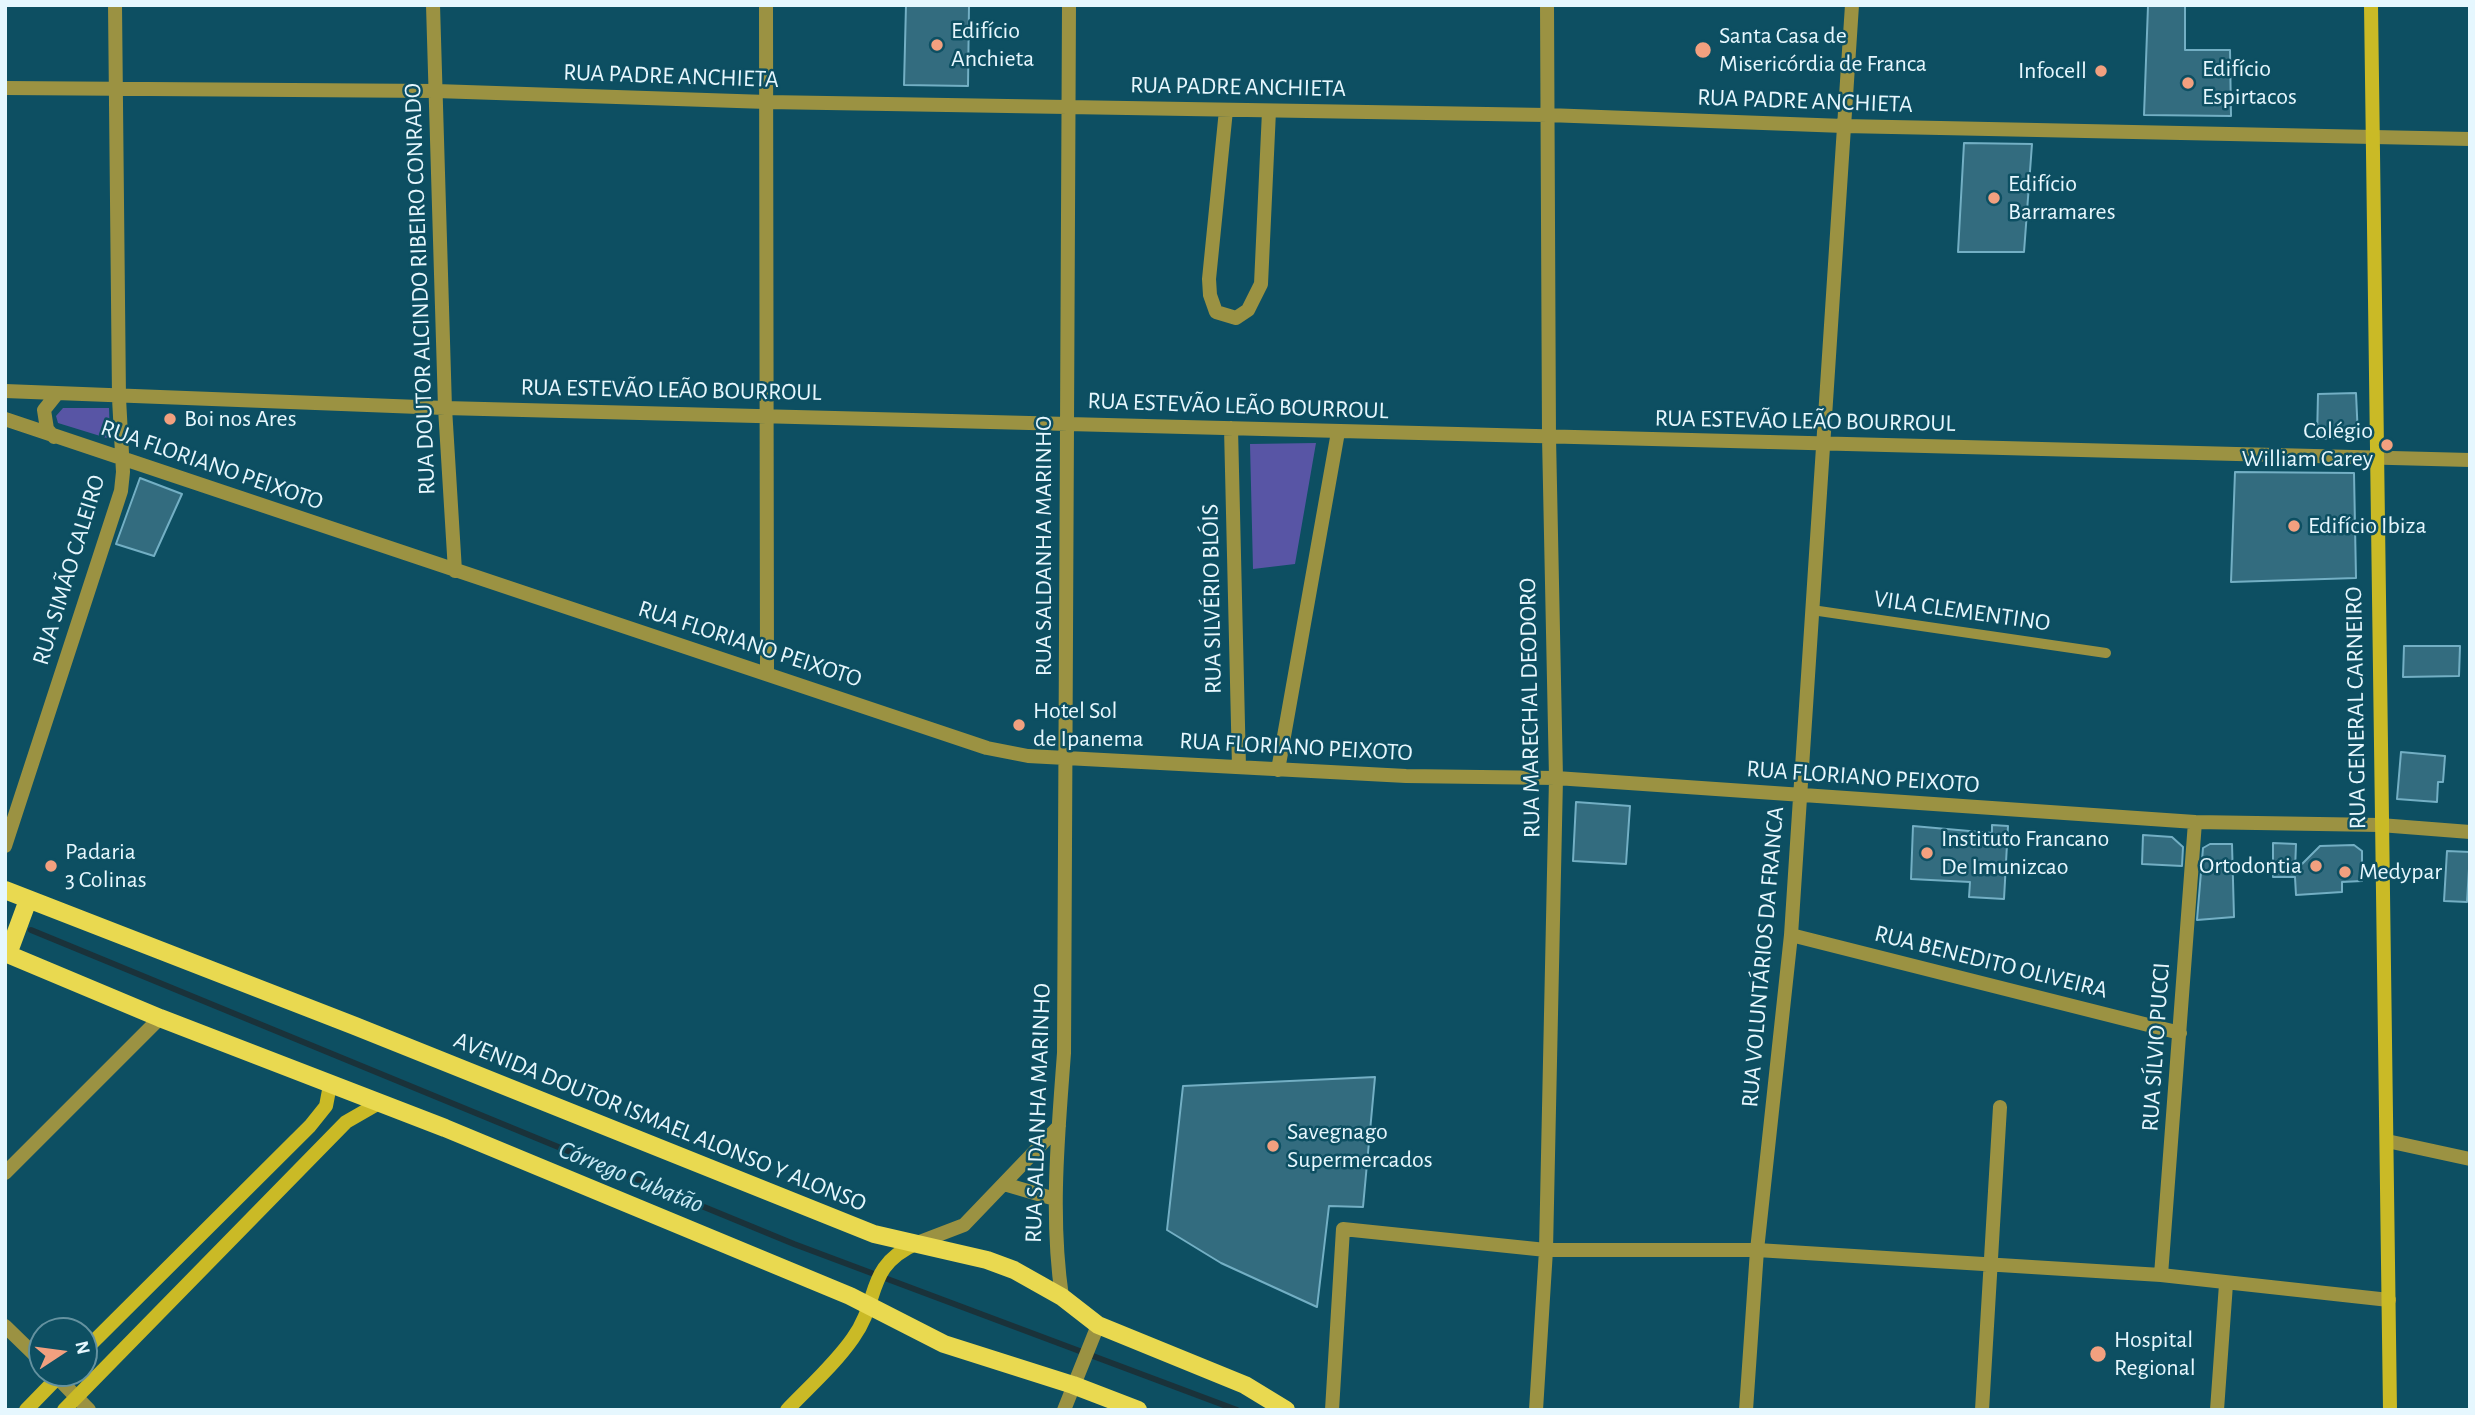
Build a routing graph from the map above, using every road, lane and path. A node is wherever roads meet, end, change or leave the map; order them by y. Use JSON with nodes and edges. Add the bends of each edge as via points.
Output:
{"nodes":[{"id":1,"x":115,"y":5,"type":"edge"},
{"id":2,"x":433,"y":5,"type":"edge"},
{"id":3,"x":766,"y":5,"type":"edge"},
{"id":4,"x":1069,"y":5,"type":"edge"},
{"id":5,"x":1547,"y":5,"type":"edge"},
{"id":6,"x":1852,"y":5,"type":"edge"},
{"id":7,"x":2371,"y":5,"type":"edge"},
{"id":8,"x":5,"y":88,"type":"edge"},
{"id":9,"x":116,"y":91,"type":"junction"},
{"id":10,"x":436,"y":91,"type":"junction"},
{"id":11,"x":767,"y":102,"type":"junction"},
{"id":12,"x":1069,"y":107,"type":"junction"},
{"id":13,"x":1226,"y":110,"type":"junction"},
{"id":14,"x":1269,"y":111,"type":"junction"},
{"id":15,"x":1548,"y":116,"type":"junction"},
{"id":16,"x":1844,"y":126,"type":"junction"},
{"id":17,"x":2373,"y":136,"type":"junction"},
{"id":18,"x":2470,"y":139,"type":"edge"},
{"id":19,"x":5,"y":391,"type":"edge"},
{"id":20,"x":56,"y":394,"type":"junction"},
{"id":21,"x":119,"y":398,"type":"junction"},
{"id":22,"x":445,"y":408,"type":"junction"},
{"id":23,"x":765,"y":414,"type":"junction"},
{"id":24,"x":5,"y":419,"type":"edge"},
{"id":25,"x":1067,"y":424,"type":"junction"},
{"id":26,"x":1231,"y":429,"type":"junction"},
{"id":27,"x":1338,"y":432,"type":"junction"},
{"id":28,"x":54,"y":437,"type":"junction"},
{"id":29,"x":1549,"y":437,"type":"junction"},
{"id":30,"x":1823,"y":445,"type":"junction"},
{"id":31,"x":2376,"y":456,"type":"junction"},
{"id":32,"x":123,"y":458,"type":"junction"},
{"id":33,"x":2470,"y":460,"type":"edge"},
{"id":34,"x":455,"y":571,"type":"junction"},
{"id":35,"x":1812,"y":610,"type":"junction"},
{"id":36,"x":2106,"y":653,"type":"dead end"},
{"id":37,"x":767,"y":674,"type":"junction"},
{"id":38,"x":1065,"y":758,"type":"junction"},
{"id":39,"x":1239,"y":768,"type":"junction"},
{"id":40,"x":1278,"y":770,"type":"junction"},
{"id":41,"x":1556,"y":778,"type":"junction"},
{"id":42,"x":1800,"y":795,"type":"junction"},
{"id":43,"x":2195,"y":822,"type":"junction"},
{"id":44,"x":2380,"y":825,"type":"junction"},
{"id":45,"x":2470,"y":832,"type":"edge"},
{"id":46,"x":5,"y":846,"type":"edge"},
{"id":47,"x":5,"y":890,"type":"edge"},
{"id":48,"x":28,"y":900,"type":"junction"},
{"id":49,"x":1791,"y":935,"type":"junction"},
{"id":50,"x":7,"y":954,"type":"edge"},
{"id":51,"x":160,"y":1018,"type":"junction"},
{"id":52,"x":2179,"y":1033,"type":"junction"},
{"id":53,"x":330,"y":1085,"type":"junction"},
{"id":54,"x":379,"y":1103,"type":"junction"},
{"id":55,"x":2000,"y":1107,"type":"dead end"},
{"id":56,"x":1059,"y":1126,"type":"junction"},
{"id":57,"x":2387,"y":1141,"type":"junction"},
{"id":58,"x":2470,"y":1158,"type":"edge"},
{"id":59,"x":5,"y":1172,"type":"edge"},
{"id":60,"x":1004,"y":1184,"type":"junction"},
{"id":61,"x":1055,"y":1199,"type":"junction"},
{"id":62,"x":917,"y":1243,"type":"junction"},
{"id":63,"x":1546,"y":1250,"type":"junction"},
{"id":64,"x":1758,"y":1250,"type":"junction"},
{"id":65,"x":1992,"y":1265,"type":"junction"},
{"id":66,"x":2161,"y":1275,"type":"junction"},
{"id":67,"x":2226,"y":1284,"type":"junction"},
{"id":68,"x":871,"y":1297,"type":"junction"},
{"id":69,"x":1062,"y":1297,"type":"junction"},
{"id":70,"x":2389,"y":1300,"type":"junction"},
{"id":71,"x":5,"y":1326,"type":"edge"},
{"id":72,"x":1095,"y":1332,"type":"junction"},
{"id":73,"x":98,"y":1337,"type":"edge"},
{"id":74,"x":28,"y":1348,"type":"edge"},
{"id":75,"x":1077,"y":1378,"type":"junction"},
{"id":76,"x":47,"y":1387,"type":"edge"},
{"id":77,"x":68,"y":1387,"type":"edge"},
{"id":78,"x":77,"y":1397,"type":"junction"},
{"id":79,"x":26,"y":1410,"type":"edge"},
{"id":80,"x":64,"y":1410,"type":"edge"},
{"id":81,"x":89,"y":1410,"type":"edge"},
{"id":82,"x":787,"y":1410,"type":"edge"},
{"id":83,"x":1064,"y":1410,"type":"edge"},
{"id":84,"x":1138,"y":1410,"type":"edge"},
{"id":85,"x":1286,"y":1410,"type":"edge"},
{"id":86,"x":1332,"y":1410,"type":"edge"},
{"id":87,"x":1536,"y":1410,"type":"edge"},
{"id":88,"x":1746,"y":1410,"type":"edge"},
{"id":89,"x":1982,"y":1410,"type":"edge"},
{"id":90,"x":2217,"y":1410,"type":"edge"},
{"id":91,"x":2390,"y":1410,"type":"edge"}],
"edges":[{"from":1,"to":9,"type":"street","name":"RUA SIMÃO CALEIRO"},
{"from":2,"to":10,"type":"street","name":"RUA DOUTOR ALCINDO RIBEIRO CONRADO"},
{"from":3,"to":11,"type":"street"},
{"from":4,"to":12,"type":"street","name":"RUA SALDANHA MARINHO"},
{"from":5,"to":15,"type":"street","name":"RUA MARECHAL DEODORO"},
{"from":6,"to":16,"type":"street","name":"RUA VOLUNTÁRIOS DA FRANCA"},
{"from":7,"to":17,"type":"street","name":"RUA GENERAL CARNEIRO"},
{"from":8,"to":9,"type":"street","name":"RUA PADRE ANCHIETA"},
{"from":9,"to":10,"type":"street","name":"RUA PADRE ANCHIETA"},
{"from":9,"to":21,"type":"street","name":"RUA SIMÃO CALEIRO"},
{"from":10,"to":11,"type":"street","name":"RUA PADRE ANCHIETA"},
{"from":10,"to":22,"type":"street","name":"RUA DOUTOR ALCINDO RIBEIRO CONRADO"},
{"from":11,"to":12,"type":"street","name":"RUA PADRE ANCHIETA"},
{"from":11,"to":23,"type":"street"},
{"from":12,"to":13,"type":"street","name":"RUA PADRE ANCHIETA"},
{"from":12,"to":25,"type":"street","name":"RUA SALDANHA MARINHO"},
{"from":13,"to":14,"type":"street","name":"RUA PADRE ANCHIETA"},
{"from":13,"to":14,"type":"street","via":[[1209,287],[1216,312],[1236,318],[1248,310],[1261,284]]},
{"from":14,"to":15,"type":"street","name":"RUA PADRE ANCHIETA"},
{"from":15,"to":16,"type":"street","name":"RUA PADRE ANCHIETA"},
{"from":15,"to":29,"type":"street","name":"RUA MARECHAL DEODORO"},
{"from":16,"to":17,"type":"street","name":"RUA PADRE ANCHIETA"},
{"from":16,"to":30,"type":"street","name":"RUA VOLUNTÁRIOS DA FRANCA"},
{"from":17,"to":18,"type":"street","name":"RUA PADRE ANCHIETA"},
{"from":17,"to":31,"type":"street","name":"RUA GENERAL CARNEIRO"},
{"from":19,"to":20,"type":"street","name":"RUA ESTEVÃO LEÃO BOURROUL"},
{"from":20,"to":21,"type":"street","name":"RUA ESTEVÃO LEÃO BOURROUL"},
{"from":20,"to":28,"type":"street","via":[[44,410],[47,429]]},
{"from":21,"to":22,"type":"street","name":"RUA ESTEVÃO LEÃO BOURROUL"},
{"from":21,"to":32,"type":"street","name":"RUA SIMÃO CALEIRO"},
{"from":22,"to":23,"type":"street","name":"RUA ESTEVÃO LEÃO BOURROUL"},
{"from":22,"to":34,"type":"street","name":"RUA DOUTOR ALCINDO RIBEIRO CONRADO"},
{"from":23,"to":25,"type":"street","name":"RUA ESTEVÃO LEÃO BOURROUL"},
{"from":23,"to":37,"type":"street"},
{"from":24,"to":28,"type":"street","name":"RUA FLORIANO PEIXOTO"},
{"from":25,"to":26,"type":"street","name":"RUA ESTEVÃO LEÃO BOURROUL"},
{"from":25,"to":38,"type":"street","name":"RUA SALDANHA MARINHO"},
{"from":26,"to":27,"type":"street","name":"RUA ESTEVÃO LEÃO BOURROUL"},
{"from":26,"to":39,"type":"street","name":"RUA SILVÉRIO BLÓIS"},
{"from":27,"to":29,"type":"street","name":"RUA ESTEVÃO LEÃO BOURROUL"},
{"from":27,"to":40,"type":"street"},
{"from":28,"to":32,"type":"street","name":"RUA FLORIANO PEIXOTO"},
{"from":29,"to":30,"type":"street","name":"RUA ESTEVÃO LEÃO BOURROUL"},
{"from":29,"to":41,"type":"street","name":"RUA MARECHAL DEODORO"},
{"from":30,"to":31,"type":"street","name":"RUA ESTEVÃO LEÃO BOURROUL"},
{"from":30,"to":35,"type":"street","name":"RUA VOLUNTÁRIOS DA FRANCA"},
{"from":31,"to":33,"type":"street","name":"RUA ESTEVÃO LEÃO BOURROUL"},
{"from":31,"to":44,"type":"street","name":"RUA GENERAL CARNEIRO"},
{"from":32,"to":34,"type":"street","name":"RUA FLORIANO PEIXOTO"},
{"from":32,"to":46,"type":"street","name":"RUA SIMÃO CALEIRO","via":[[121,491]]},
{"from":34,"to":37,"type":"street","name":"RUA FLORIANO PEIXOTO"},
{"from":35,"to":36,"type":"lane","name":"VILA CLEMENTINO"},
{"from":35,"to":42,"type":"street","name":"RUA VOLUNTÁRIOS DA FRANCA"},
{"from":37,"to":38,"type":"street","name":"RUA FLORIANO PEIXOTO","via":[[987,748]]},
{"from":38,"to":39,"type":"street","name":"RUA FLORIANO PEIXOTO"},
{"from":38,"to":56,"type":"street","name":"RUA SALDANHA MARINHO","via":[[1064,1053]]},
{"from":39,"to":40,"type":"street","name":"RUA FLORIANO PEIXOTO"},
{"from":40,"to":41,"type":"street","name":"RUA FLORIANO PEIXOTO"},
{"from":41,"to":42,"type":"street","name":"RUA FLORIANO PEIXOTO"},
{"from":41,"to":63,"type":"street","name":"RUA MARECHAL DEODORO"},
{"from":42,"to":43,"type":"street","name":"RUA FLORIANO PEIXOTO"},
{"from":42,"to":49,"type":"street","name":"RUA VOLUNTÁRIOS DA FRANCA"},
{"from":43,"to":44,"type":"street","name":"RUA FLORIANO PEIXOTO"},
{"from":43,"to":52,"type":"street","name":"RUA SÍLVIO PUCCI"},
{"from":44,"to":45,"type":"street","name":"RUA FLORIANO PEIXOTO"},
{"from":44,"to":57,"type":"street","name":"RUA GENERAL CARNEIRO"},
{"from":47,"to":48,"type":"main road","name":"AVENIDA DOUTOR ISMAEL ALONSO Y ALONSO"},
{"from":48,"to":50,"type":"main road"},
{"from":48,"to":62,"type":"main road","name":"AVENIDA DOUTOR ISMAEL ALONSO Y ALONSO","via":[[874,1234]]},
{"from":49,"to":52,"type":"street","name":"RUA BENEDITO OLIVEIRA"},
{"from":49,"to":64,"type":"street","name":"RUA VOLUNTÁRIOS DA FRANCA"},
{"from":50,"to":51,"type":"main road"},
{"from":51,"to":53,"type":"main road"},
{"from":51,"to":59,"type":"street"},
{"from":52,"to":66,"type":"street","name":"RUA SÍLVIO PUCCI"},
{"from":53,"to":54,"type":"main road"},
{"from":53,"to":73,"type":"street","via":[[326,1106],[310,1126]]},
{"from":54,"to":68,"type":"main road"},
{"from":54,"to":78,"type":"street","via":[[338,1129]]},
{"from":55,"to":65,"type":"street"},
{"from":56,"to":60,"type":"street"},
{"from":56,"to":61,"type":"street","name":"RUA SALDANHA MARINHO"},
{"from":57,"to":58,"type":"street"},
{"from":57,"to":70,"type":"street","name":"RUA GENERAL CARNEIRO"},
{"from":60,"to":61,"type":"street"},
{"from":60,"to":62,"type":"street","via":[[964,1225]]},
{"from":61,"to":69,"type":"street","name":"RUA SALDANHA MARINHO"},
{"from":62,"to":68,"type":"street","via":[[893,1256]]},
{"from":62,"to":69,"type":"main road","name":"AVENIDA DOUTOR ISMAEL ALONSO Y ALONSO","via":[[1014,1270]]},
{"from":63,"to":64,"type":"street"},
{"from":63,"to":86,"type":"street","via":[[1343,1229]]},
{"from":63,"to":87,"type":"street","name":"RUA MARECHAL DEODORO"},
{"from":64,"to":65,"type":"street"},
{"from":64,"to":88,"type":"street","name":"RUA VOLUNTÁRIOS DA FRANCA"},
{"from":65,"to":66,"type":"street"},
{"from":65,"to":89,"type":"street"},
{"from":66,"to":67,"type":"street"},
{"from":67,"to":70,"type":"street"},
{"from":67,"to":90,"type":"street"},
{"from":68,"to":75,"type":"main road","via":[[944,1344]]},
{"from":68,"to":82,"type":"street","via":[[854,1337]]},
{"from":69,"to":72,"type":"main road","name":"AVENIDA DOUTOR ISMAEL ALONSO Y ALONSO"},
{"from":70,"to":91,"type":"street","name":"RUA GENERAL CARNEIRO"},
{"from":71,"to":74,"type":"street"},
{"from":72,"to":75,"type":"street"},
{"from":72,"to":85,"type":"main road","name":"AVENIDA DOUTOR ISMAEL ALONSO Y ALONSO","via":[[1245,1385]]},
{"from":75,"to":83,"type":"street"},
{"from":75,"to":84,"type":"main road"},
{"from":76,"to":79,"type":"street"},
{"from":77,"to":78,"type":"street"},
{"from":78,"to":80,"type":"street"},
{"from":78,"to":81,"type":"street"}]}
